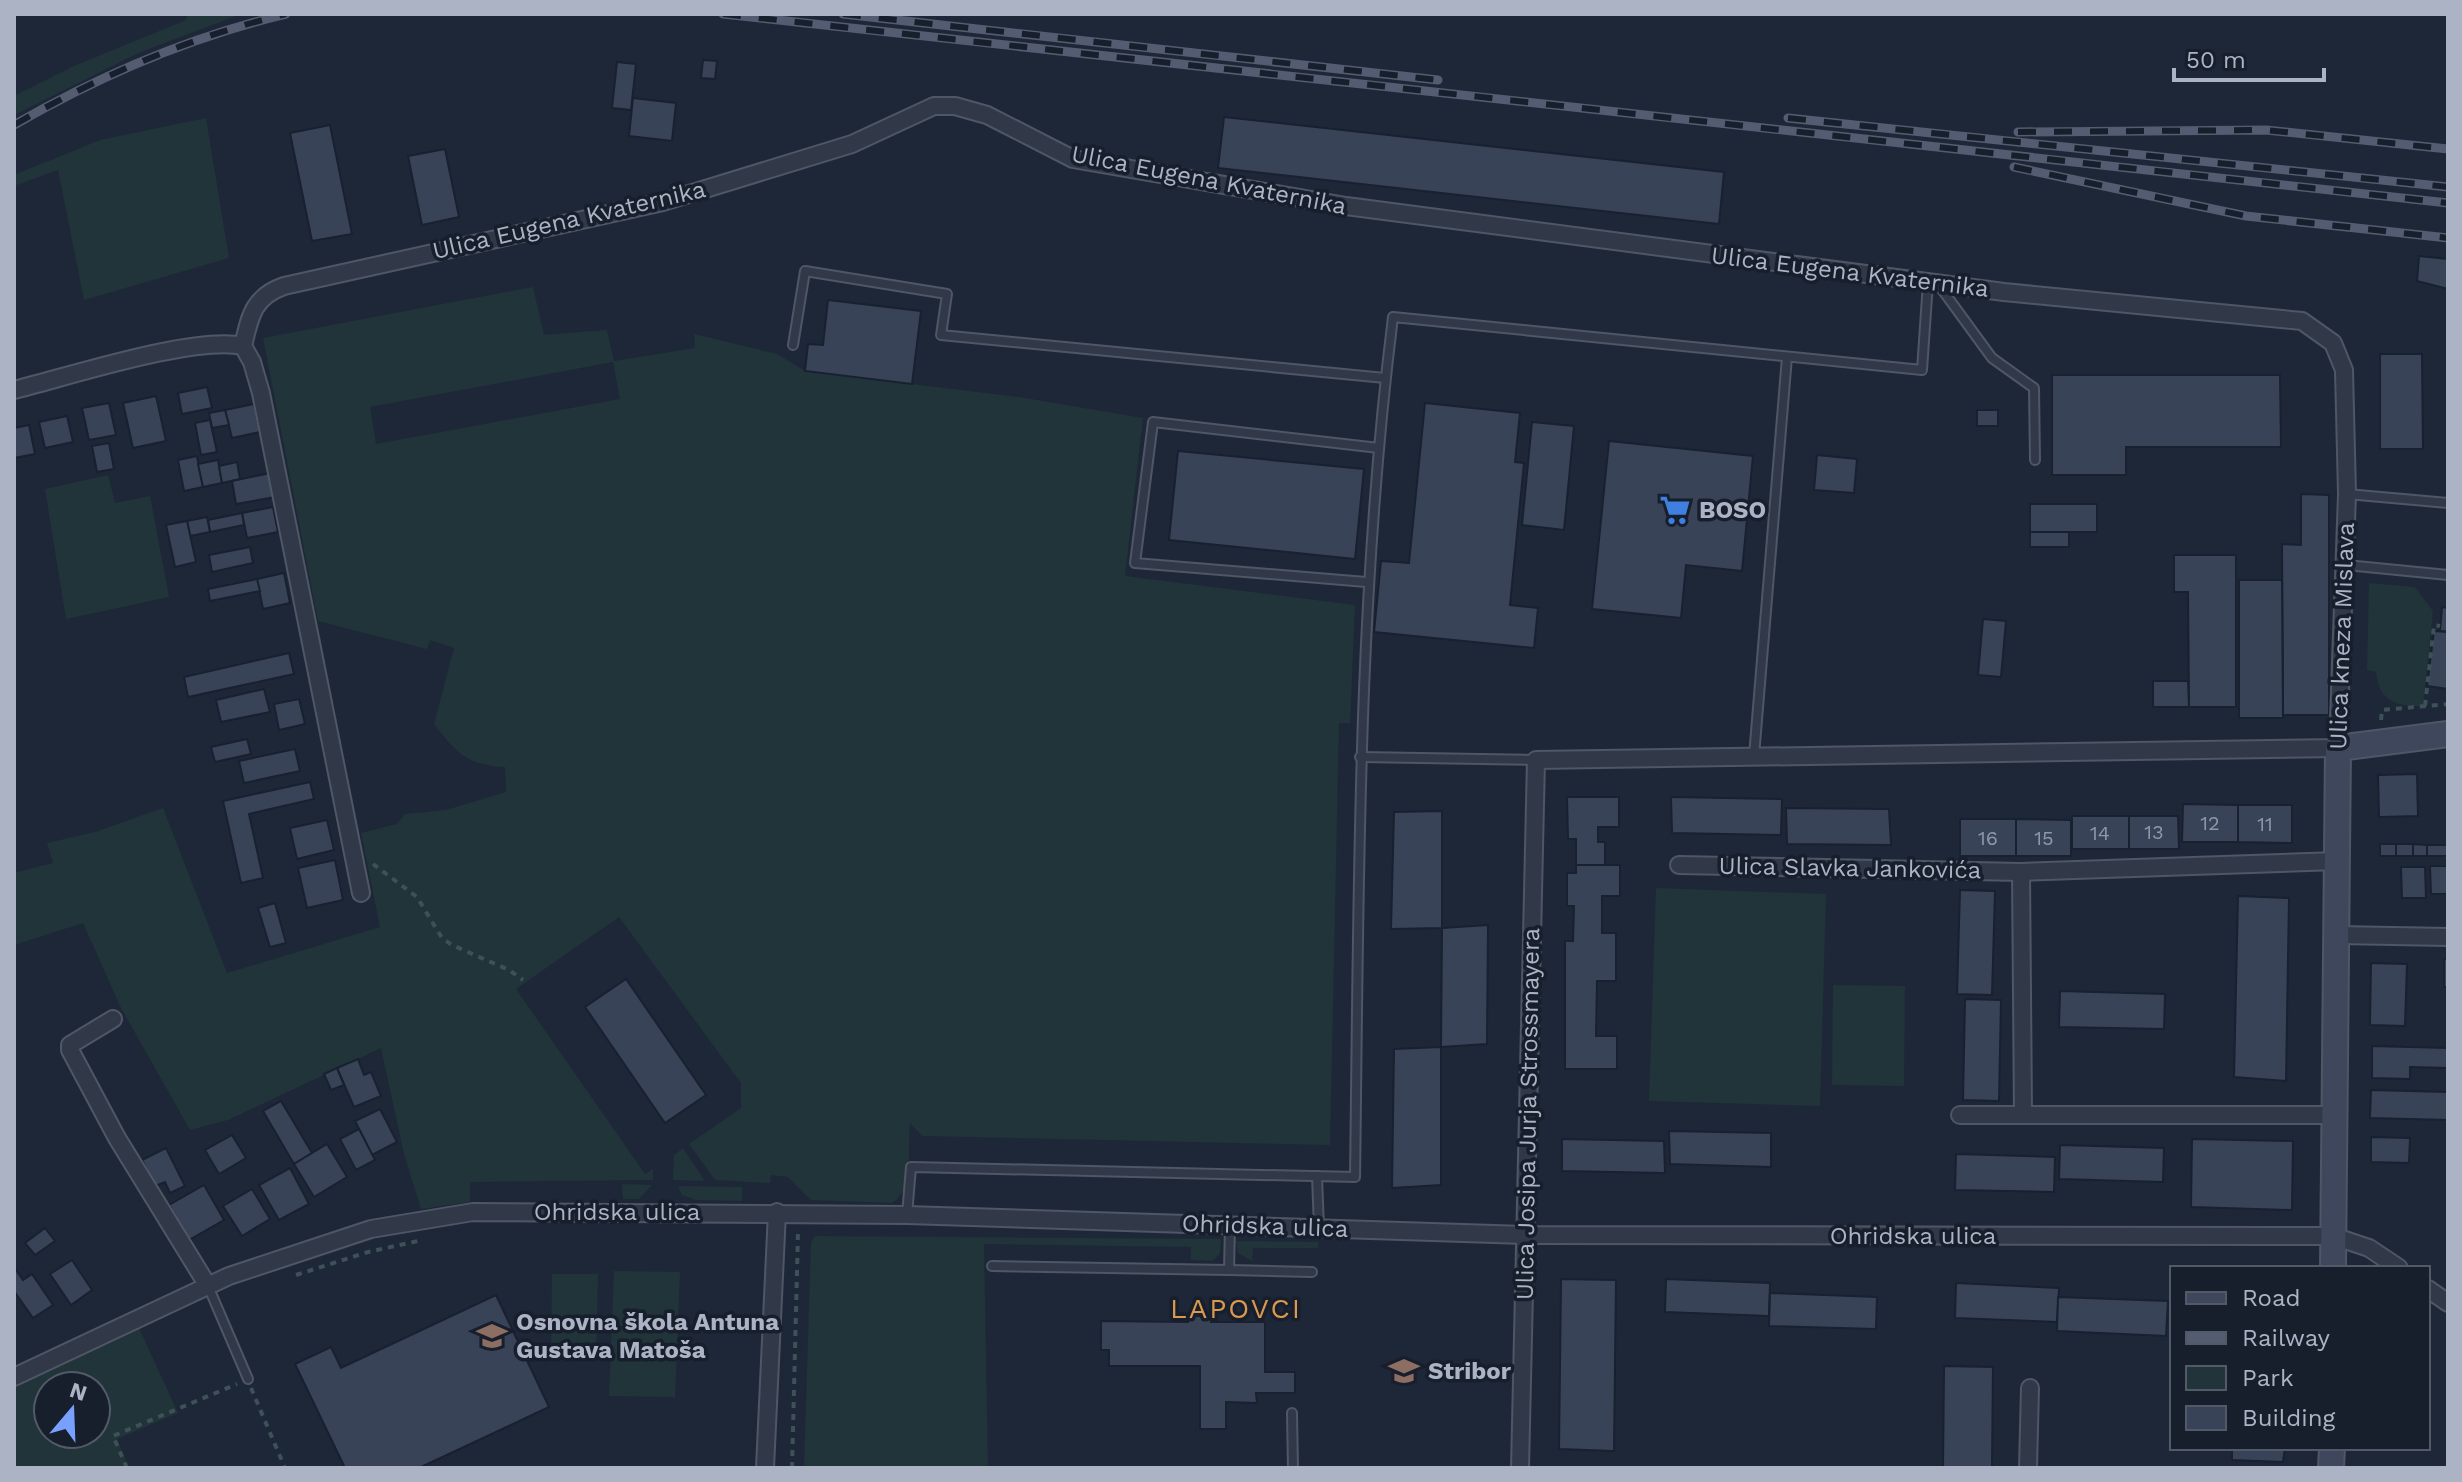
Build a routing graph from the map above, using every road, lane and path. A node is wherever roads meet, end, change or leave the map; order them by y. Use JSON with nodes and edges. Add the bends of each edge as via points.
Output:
{"nodes":[{"id":1,"x":1933,"y":282,"type":"junction"},
{"id":2,"x":2004,"y":292,"type":"joint"},
{"id":3,"x":793,"y":345,"type":"dead end"},
{"id":4,"x":243,"y":346,"type":"junction"},
{"id":5,"x":1787,"y":357,"type":"junction"},
{"id":6,"x":1385,"y":378,"type":"junction"},
{"id":7,"x":14,"y":390,"type":"edge"},
{"id":8,"x":1379,"y":448,"type":"junction"},
{"id":9,"x":2035,"y":460,"type":"dead end"},
{"id":10,"x":2347,"y":494,"type":"junction"},
{"id":11,"x":2448,"y":503,"type":"edge"},
{"id":12,"x":2346,"y":565,"type":"junction"},
{"id":13,"x":2448,"y":575,"type":"edge"},
{"id":14,"x":1366,"y":582,"type":"junction"},
{"id":15,"x":2440,"y":626,"type":"dead end"},
{"id":16,"x":2448,"y":704,"type":"edge"},
{"id":17,"x":2425,"y":706,"type":"junction"},
{"id":18,"x":2448,"y":734,"type":"edge"},
{"id":19,"x":2380,"y":742,"type":"junction"},
{"id":20,"x":2338,"y":748,"type":"junction"},
{"id":21,"x":1360,"y":757,"type":"junction"},
{"id":22,"x":1754,"y":757,"type":"junction"},
{"id":23,"x":1536,"y":760,"type":"junction"},
{"id":24,"x":351,"y":849,"type":"junction"},
{"id":25,"x":2338,"y":861,"type":"junction"},
{"id":26,"x":1679,"y":865,"type":"dead end"},
{"id":27,"x":2021,"y":872,"type":"junction"},
{"id":28,"x":361,"y":893,"type":"dead end"},
{"id":29,"x":2337,"y":935,"type":"junction"},
{"id":30,"x":2448,"y":937,"type":"edge"},
{"id":31,"x":523,"y":980,"type":"dead end"},
{"id":32,"x":113,"y":1019,"type":"dead end"},
{"id":33,"x":1960,"y":1115,"type":"dead end"},
{"id":34,"x":2023,"y":1115,"type":"junction"},
{"id":35,"x":2336,"y":1115,"type":"junction"},
{"id":36,"x":1317,"y":1176,"type":"junction"},
{"id":37,"x":777,"y":1212,"type":"junction"},
{"id":38,"x":907,"y":1215,"type":"junction"},
{"id":39,"x":1230,"y":1225,"type":"junction"},
{"id":40,"x":1319,"y":1228,"type":"junction"},
{"id":41,"x":798,"y":1232,"type":"dead end"},
{"id":42,"x":1525,"y":1235,"type":"junction"},
{"id":43,"x":2333,"y":1236,"type":"junction"},
{"id":44,"x":992,"y":1266,"type":"dead end"},
{"id":45,"x":2333,"y":1266,"type":"edge"},
{"id":46,"x":2396,"y":1266,"type":"edge"},
{"id":47,"x":1229,"y":1270,"type":"junction"},
{"id":48,"x":1312,"y":1272,"type":"dead end"},
{"id":49,"x":208,"y":1286,"type":"junction"},
{"id":50,"x":2430,"y":1290,"type":"edge"},
{"id":51,"x":2448,"y":1303,"type":"edge"},
{"id":52,"x":14,"y":1377,"type":"edge"},
{"id":53,"x":248,"y":1379,"type":"junction"},
{"id":54,"x":2030,"y":1388,"type":"dead end"},
{"id":55,"x":1292,"y":1413,"type":"dead end"},
{"id":56,"x":127,"y":1468,"type":"edge"},
{"id":57,"x":285,"y":1468,"type":"edge"},
{"id":58,"x":765,"y":1468,"type":"edge"},
{"id":59,"x":792,"y":1468,"type":"edge"},
{"id":60,"x":1293,"y":1468,"type":"edge"},
{"id":61,"x":1520,"y":1468,"type":"edge"},
{"id":62,"x":2028,"y":1468,"type":"edge"}],
"edges":[{"from":1,"to":2,"type":"street","name":"Ulica Eugena Kvaternika"},
{"from":1,"to":4,"type":"street","name":"Ulica Eugena Kvaternika","via":[[1346,206],[1073,159],[987,115],[934,106],[852,144],[677,198],[269,291],[256,302]]},
{"from":1,"to":5,"type":"lane","via":[[1922,370]]},
{"from":1,"to":9,"type":"lane","via":[[1992,358],[2034,388]]},
{"from":2,"to":10,"type":"street","name":"Ulica kneza Mislava","via":[[2302,321],[2333,343],[2344,370]]},
{"from":3,"to":6,"type":"lane","via":[[805,271],[947,294],[941,335]]},
{"from":4,"to":7,"type":"street","via":[[225,342],[192,347]]},
{"from":4,"to":24,"type":"street","via":[[261,393]]},
{"from":5,"to":6,"type":"lane","via":[[1393,317]]},
{"from":5,"to":22,"type":"lane"},
{"from":6,"to":8,"type":"lane"},
{"from":8,"to":14,"type":"lane"},
{"from":8,"to":14,"type":"lane","via":[[1153,422],[1135,563]]},
{"from":10,"to":11,"type":"lane"},
{"from":10,"to":12,"type":"street","name":"Ulica kneza Mislava"},
{"from":12,"to":13,"type":"lane"},
{"from":12,"to":20,"type":"street","name":"Ulica kneza Mislava"},
{"from":14,"to":21,"type":"lane"},
{"from":15,"to":17,"type":"path","via":[[2434,625]]},
{"from":16,"to":17,"type":"path"},
{"from":17,"to":19,"type":"path","via":[[2382,710]]},
{"from":18,"to":19,"type":"main road"},
{"from":19,"to":20,"type":"main road"},
{"from":20,"to":22,"type":"street"},
{"from":20,"to":25,"type":"main road","name":"Ulica kneza Mislava"},
{"from":21,"to":23,"type":"lane"},
{"from":21,"to":36,"type":"lane","via":[[1355,1177]]},
{"from":22,"to":23,"type":"street"},
{"from":23,"to":42,"type":"street","name":"Ulica Josipa Jurja Strossmayera"},
{"from":24,"to":28,"type":"street"},
{"from":24,"to":31,"type":"path","via":[[417,897],[442,938]]},
{"from":25,"to":27,"type":"street","name":"Ulica Slavka Jankovića"},
{"from":25,"to":29,"type":"main road","name":"Ulica kneza Mislava"},
{"from":26,"to":27,"type":"street","name":"Ulica Slavka Jankovića"},
{"from":27,"to":34,"type":"street"},
{"from":29,"to":30,"type":"street"},
{"from":29,"to":35,"type":"main road","name":"Ulica kneza Mislava"},
{"from":32,"to":49,"type":"street","via":[[70,1045],[70,1050]]},
{"from":33,"to":34,"type":"street"},
{"from":34,"to":35,"type":"street"},
{"from":35,"to":43,"type":"main road","name":"Ulica kneza Mislava"},
{"from":36,"to":38,"type":"lane","via":[[911,1167]]},
{"from":36,"to":40,"type":"lane"},
{"from":37,"to":38,"type":"street","name":"Ohridska ulica"},
{"from":37,"to":49,"type":"street","name":"Ohridska ulica","via":[[473,1212],[371,1229]]},
{"from":37,"to":58,"type":"street"},
{"from":38,"to":39,"type":"street","name":"Ohridska ulica"},
{"from":39,"to":40,"type":"street","name":"Ohridska ulica"},
{"from":39,"to":47,"type":"lane"},
{"from":40,"to":42,"type":"street","name":"Ohridska ulica"},
{"from":41,"to":59,"type":"path"},
{"from":42,"to":43,"type":"street","name":"Ohridska ulica"},
{"from":42,"to":61,"type":"street","name":"Ulica Josipa Jurja Strossmayera"},
{"from":43,"to":45,"type":"main road","name":"Ulica kneza Mislava"},
{"from":43,"to":46,"type":"street","name":"Ohridska ulica","via":[[2369,1248]]},
{"from":44,"to":47,"type":"lane"},
{"from":47,"to":48,"type":"lane"},
{"from":49,"to":52,"type":"street","name":"Ohridska ulica"},
{"from":49,"to":53,"type":"lane"},
{"from":50,"to":51,"type":"street"},
{"from":53,"to":56,"type":"path","via":[[113,1436]]},
{"from":53,"to":57,"type":"path"},
{"from":54,"to":62,"type":"street"},
{"from":55,"to":60,"type":"lane"}]}
